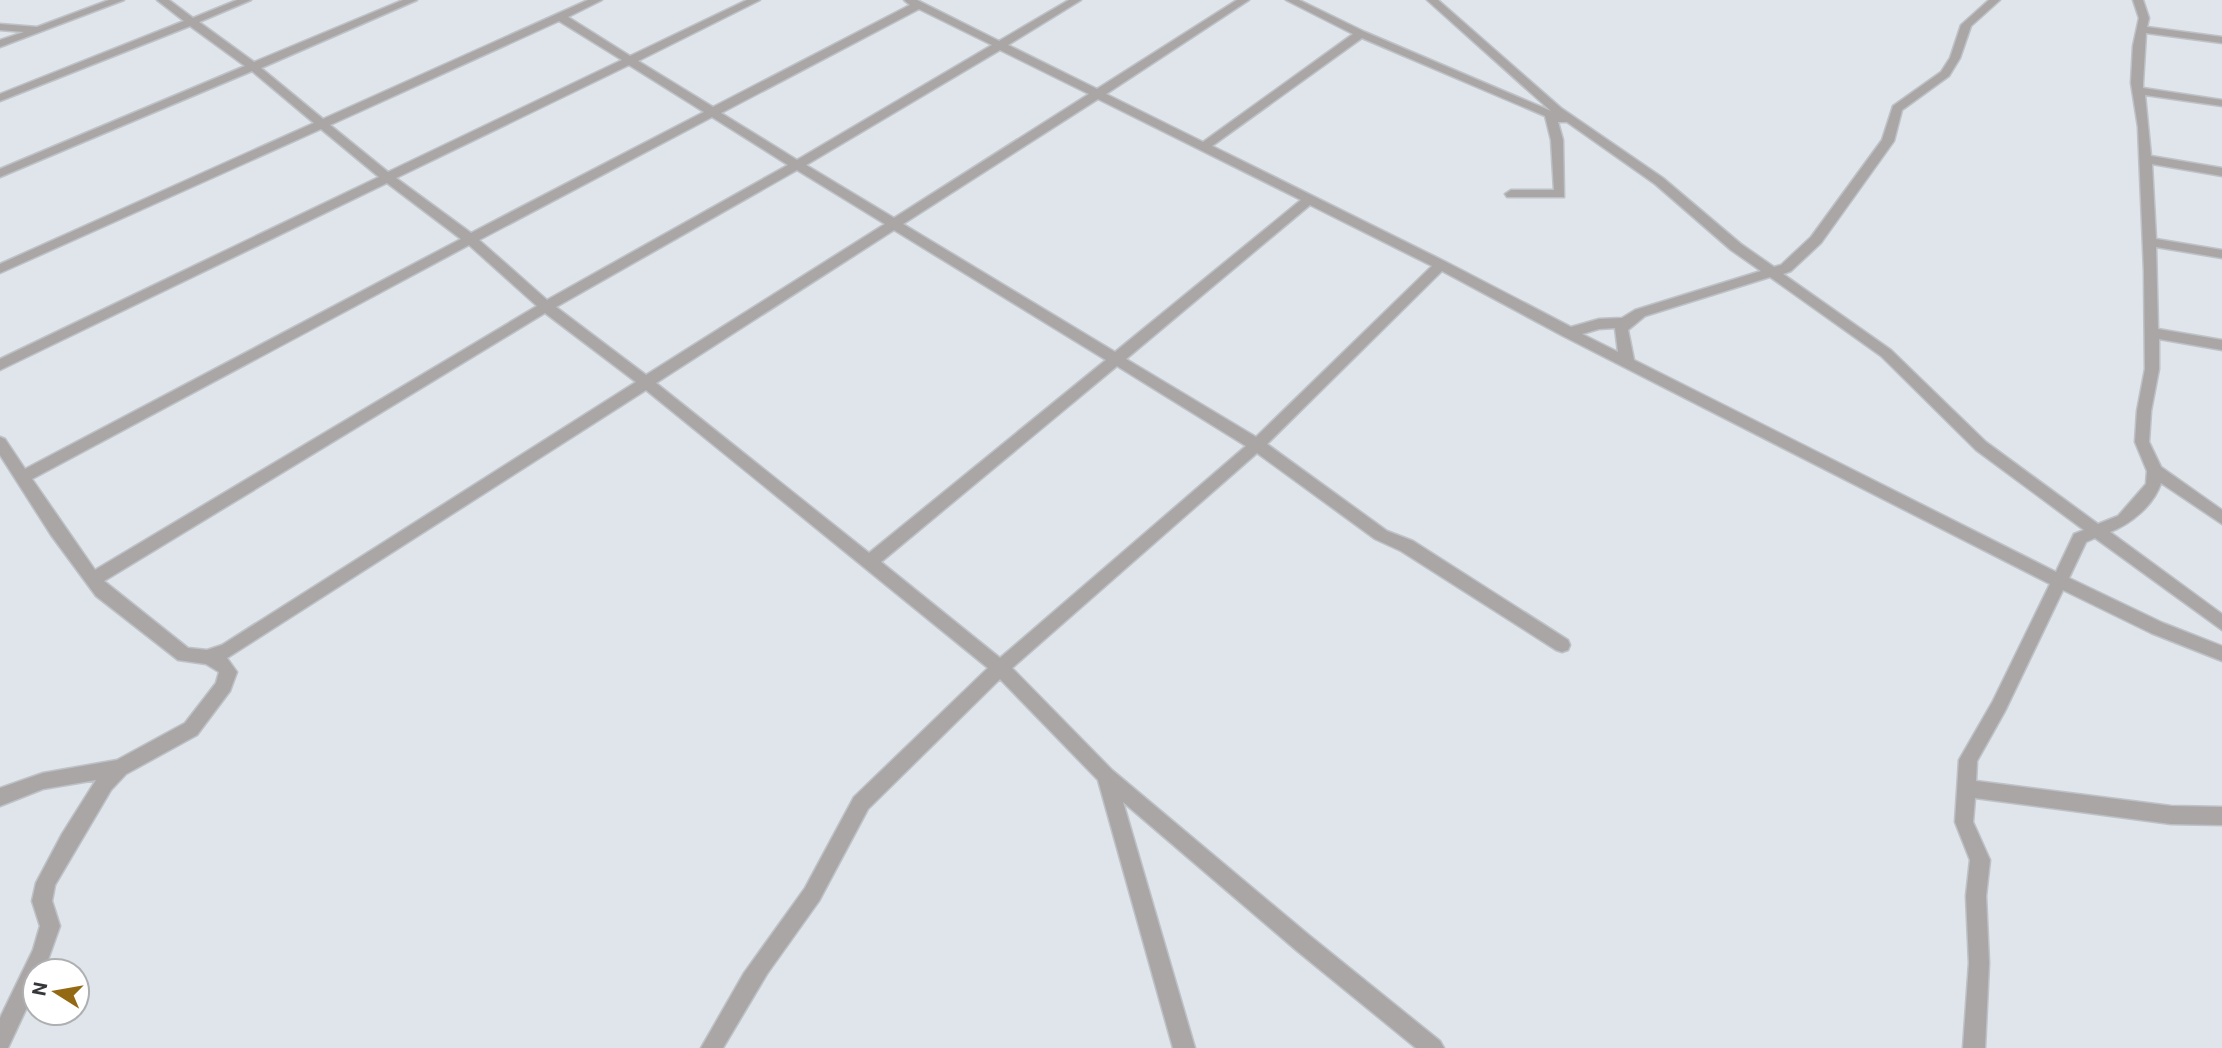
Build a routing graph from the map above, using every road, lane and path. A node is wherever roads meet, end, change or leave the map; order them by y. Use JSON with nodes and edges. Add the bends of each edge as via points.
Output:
{"nodes":[{"id":1,"x":119,"y":0,"type":"edge"},
{"id":2,"x":162,"y":0,"type":"edge"},
{"id":3,"x":246,"y":0,"type":"edge"},
{"id":4,"x":412,"y":0,"type":"edge"},
{"id":5,"x":597,"y":0,"type":"edge"},
{"id":6,"x":755,"y":0,"type":"edge"},
{"id":7,"x":1076,"y":0,"type":"edge"},
{"id":8,"x":1244,"y":0,"type":"edge"},
{"id":9,"x":1291,"y":0,"type":"edge"},
{"id":10,"x":1432,"y":0,"type":"edge"},
{"id":11,"x":1995,"y":0,"type":"edge"},
{"id":12,"x":2138,"y":0,"type":"edge"},
{"id":13,"x":914,"y":2,"type":"edge"},
{"id":14,"x":561,"y":17,"type":"junction"},
{"id":15,"x":192,"y":21,"type":"junction"},
{"id":16,"x":0,"y":27,"type":"edge"},
{"id":17,"x":2142,"y":29,"type":"junction"},
{"id":18,"x":37,"y":30,"type":"junction"},
{"id":19,"x":1361,"y":34,"type":"junction"},
{"id":20,"x":2222,"y":40,"type":"edge"},
{"id":21,"x":0,"y":44,"type":"edge"},
{"id":22,"x":999,"y":46,"type":"junction"},
{"id":23,"x":631,"y":61,"type":"junction"},
{"id":24,"x":252,"y":66,"type":"junction"},
{"id":25,"x":2138,"y":91,"type":"junction"},
{"id":26,"x":1096,"y":94,"type":"junction"},
{"id":27,"x":0,"y":98,"type":"edge"},
{"id":28,"x":2222,"y":103,"type":"edge"},
{"id":29,"x":715,"y":112,"type":"junction"},
{"id":30,"x":1550,"y":114,"type":"junction"},
{"id":31,"x":323,"y":125,"type":"junction"},
{"id":32,"x":1579,"y":126,"type":"junction"},
{"id":33,"x":1203,"y":147,"type":"junction"},
{"id":34,"x":2145,"y":159,"type":"junction"},
{"id":35,"x":797,"y":165,"type":"junction"},
{"id":36,"x":2222,"y":172,"type":"edge"},
{"id":37,"x":0,"y":173,"type":"edge"},
{"id":38,"x":389,"y":179,"type":"junction"},
{"id":39,"x":1511,"y":194,"type":"dead end"},
{"id":40,"x":1310,"y":199,"type":"junction"},
{"id":41,"x":895,"y":224,"type":"junction"},
{"id":42,"x":470,"y":239,"type":"junction"},
{"id":43,"x":2148,"y":242,"type":"junction"},
{"id":44,"x":2222,"y":254,"type":"edge"},
{"id":45,"x":1441,"y":265,"type":"junction"},
{"id":46,"x":0,"y":269,"type":"edge"},
{"id":47,"x":1773,"y":273,"type":"junction"},
{"id":48,"x":546,"y":307,"type":"junction"},
{"id":49,"x":1625,"y":323,"type":"junction"},
{"id":50,"x":1568,"y":332,"type":"junction"},
{"id":51,"x":2152,"y":333,"type":"junction"},
{"id":52,"x":2222,"y":345,"type":"edge"},
{"id":53,"x":1116,"y":359,"type":"junction"},
{"id":54,"x":1627,"y":363,"type":"junction"},
{"id":55,"x":0,"y":365,"type":"edge"},
{"id":56,"x":648,"y":383,"type":"junction"},
{"id":57,"x":0,"y":443,"type":"edge"},
{"id":58,"x":1257,"y":444,"type":"junction"},
{"id":59,"x":2155,"y":471,"type":"junction"},
{"id":60,"x":23,"y":477,"type":"junction"},
{"id":61,"x":2222,"y":518,"type":"edge"},
{"id":62,"x":2096,"y":532,"type":"junction"},
{"id":63,"x":870,"y":562,"type":"junction"},
{"id":64,"x":93,"y":579,"type":"junction"},
{"id":65,"x":2061,"y":582,"type":"junction"},
{"id":66,"x":2222,"y":624,"type":"edge"},
{"id":67,"x":1562,"y":645,"type":"dead end"},
{"id":68,"x":2222,"y":654,"type":"edge"},
{"id":69,"x":207,"y":657,"type":"junction"},
{"id":70,"x":1000,"y":668,"type":"junction"},
{"id":71,"x":120,"y":768,"type":"junction"},
{"id":72,"x":1106,"y":776,"type":"junction"},
{"id":73,"x":1967,"y":788,"type":"junction"},
{"id":74,"x":0,"y":797,"type":"edge"},
{"id":75,"x":2222,"y":816,"type":"edge"},
{"id":76,"x":0,"y":1041,"type":"edge"},
{"id":77,"x":712,"y":1048,"type":"edge"},
{"id":78,"x":1184,"y":1048,"type":"edge"},
{"id":79,"x":1433,"y":1048,"type":"edge"},
{"id":80,"x":1974,"y":1048,"type":"edge"}],
"edges":[{"from":1,"to":18,"type":"street"},
{"from":2,"to":15,"type":"street"},
{"from":3,"to":15,"type":"street"},
{"from":4,"to":24,"type":"street"},
{"from":5,"to":14,"type":"street"},
{"from":6,"to":23,"type":"street"},
{"from":7,"to":22,"type":"street"},
{"from":8,"to":26,"type":"street"},
{"from":9,"to":19,"type":"street"},
{"from":10,"to":32,"type":"street"},
{"from":11,"to":47,"type":"street","via":[[1966,25],[1945,74],[1897,108],[1888,141],[1816,240],[1786,268]]},
{"from":12,"to":17,"type":"street"},
{"from":13,"to":22,"type":"street"},
{"from":13,"to":29,"type":"street"},
{"from":14,"to":23,"type":"street"},
{"from":14,"to":31,"type":"street"},
{"from":15,"to":24,"type":"street"},
{"from":15,"to":27,"type":"street"},
{"from":16,"to":18,"type":"street"},
{"from":17,"to":20,"type":"street"},
{"from":17,"to":25,"type":"street"},
{"from":18,"to":21,"type":"street"},
{"from":19,"to":30,"type":"street"},
{"from":19,"to":33,"type":"street"},
{"from":22,"to":26,"type":"street"},
{"from":22,"to":35,"type":"street"},
{"from":23,"to":29,"type":"street"},
{"from":23,"to":38,"type":"street"},
{"from":24,"to":31,"type":"street"},
{"from":24,"to":37,"type":"street"},
{"from":25,"to":28,"type":"street"},
{"from":25,"to":34,"type":"street"},
{"from":26,"to":33,"type":"street"},
{"from":26,"to":41,"type":"street"},
{"from":29,"to":35,"type":"street"},
{"from":29,"to":42,"type":"street"},
{"from":30,"to":32,"type":"street"},
{"from":30,"to":39,"type":"street","via":[[1557,140],[1560,194]]},
{"from":31,"to":38,"type":"street"},
{"from":31,"to":46,"type":"street"},
{"from":32,"to":47,"type":"street","via":[[1659,181]]},
{"from":33,"to":40,"type":"street"},
{"from":34,"to":36,"type":"street"},
{"from":34,"to":43,"type":"street"},
{"from":35,"to":41,"type":"street"},
{"from":35,"to":48,"type":"street"},
{"from":38,"to":42,"type":"street"},
{"from":38,"to":55,"type":"street"},
{"from":40,"to":45,"type":"street"},
{"from":40,"to":53,"type":"street"},
{"from":41,"to":53,"type":"street"},
{"from":41,"to":56,"type":"street"},
{"from":42,"to":48,"type":"street"},
{"from":42,"to":60,"type":"street"},
{"from":43,"to":44,"type":"street"},
{"from":43,"to":51,"type":"street"},
{"from":45,"to":50,"type":"street"},
{"from":45,"to":58,"type":"street"},
{"from":47,"to":49,"type":"street","via":[[1650,309]]},
{"from":47,"to":62,"type":"street","via":[[1886,353],[1981,446]]},
{"from":48,"to":56,"type":"street"},
{"from":48,"to":64,"type":"street"},
{"from":49,"to":50,"type":"street"},
{"from":49,"to":54,"type":"street","via":[[1620,336]]},
{"from":50,"to":54,"type":"street"},
{"from":51,"to":52,"type":"street"},
{"from":51,"to":59,"type":"street","via":[[2142,442]]},
{"from":53,"to":58,"type":"street"},
{"from":53,"to":63,"type":"street"},
{"from":54,"to":65,"type":"street"},
{"from":56,"to":63,"type":"street"},
{"from":56,"to":69,"type":"street","via":[[228,650]]},
{"from":57,"to":60,"type":"street"},
{"from":58,"to":67,"type":"street","via":[[1381,535],[1407,546]]},
{"from":58,"to":70,"type":"street"},
{"from":59,"to":61,"type":"street"},
{"from":59,"to":62,"type":"street","via":[[2153,486],[2129,515]]},
{"from":60,"to":64,"type":"street"},
{"from":62,"to":65,"type":"street","via":[[2080,538]]},
{"from":62,"to":66,"type":"street"},
{"from":63,"to":70,"type":"street"},
{"from":64,"to":69,"type":"street","via":[[102,591],[184,654]]},
{"from":65,"to":68,"type":"street"},
{"from":65,"to":73,"type":"street","via":[[1968,760]]},
{"from":69,"to":71,"type":"street","via":[[224,664],[229,672],[208,709],[191,729]]},
{"from":70,"to":72,"type":"street"},
{"from":70,"to":77,"type":"street","via":[[861,803],[846,824],[822,878],[730,1012]]},
{"from":71,"to":74,"type":"street","via":[[43,781]]},
{"from":71,"to":76,"type":"street","via":[[104,784],[46,883],[42,901],[50,926]]},
{"from":72,"to":78,"type":"street"},
{"from":72,"to":79,"type":"street"},
{"from":73,"to":75,"type":"street","via":[[2171,815]]},
{"from":73,"to":80,"type":"street","via":[[1964,822],[1980,860]]}]}
